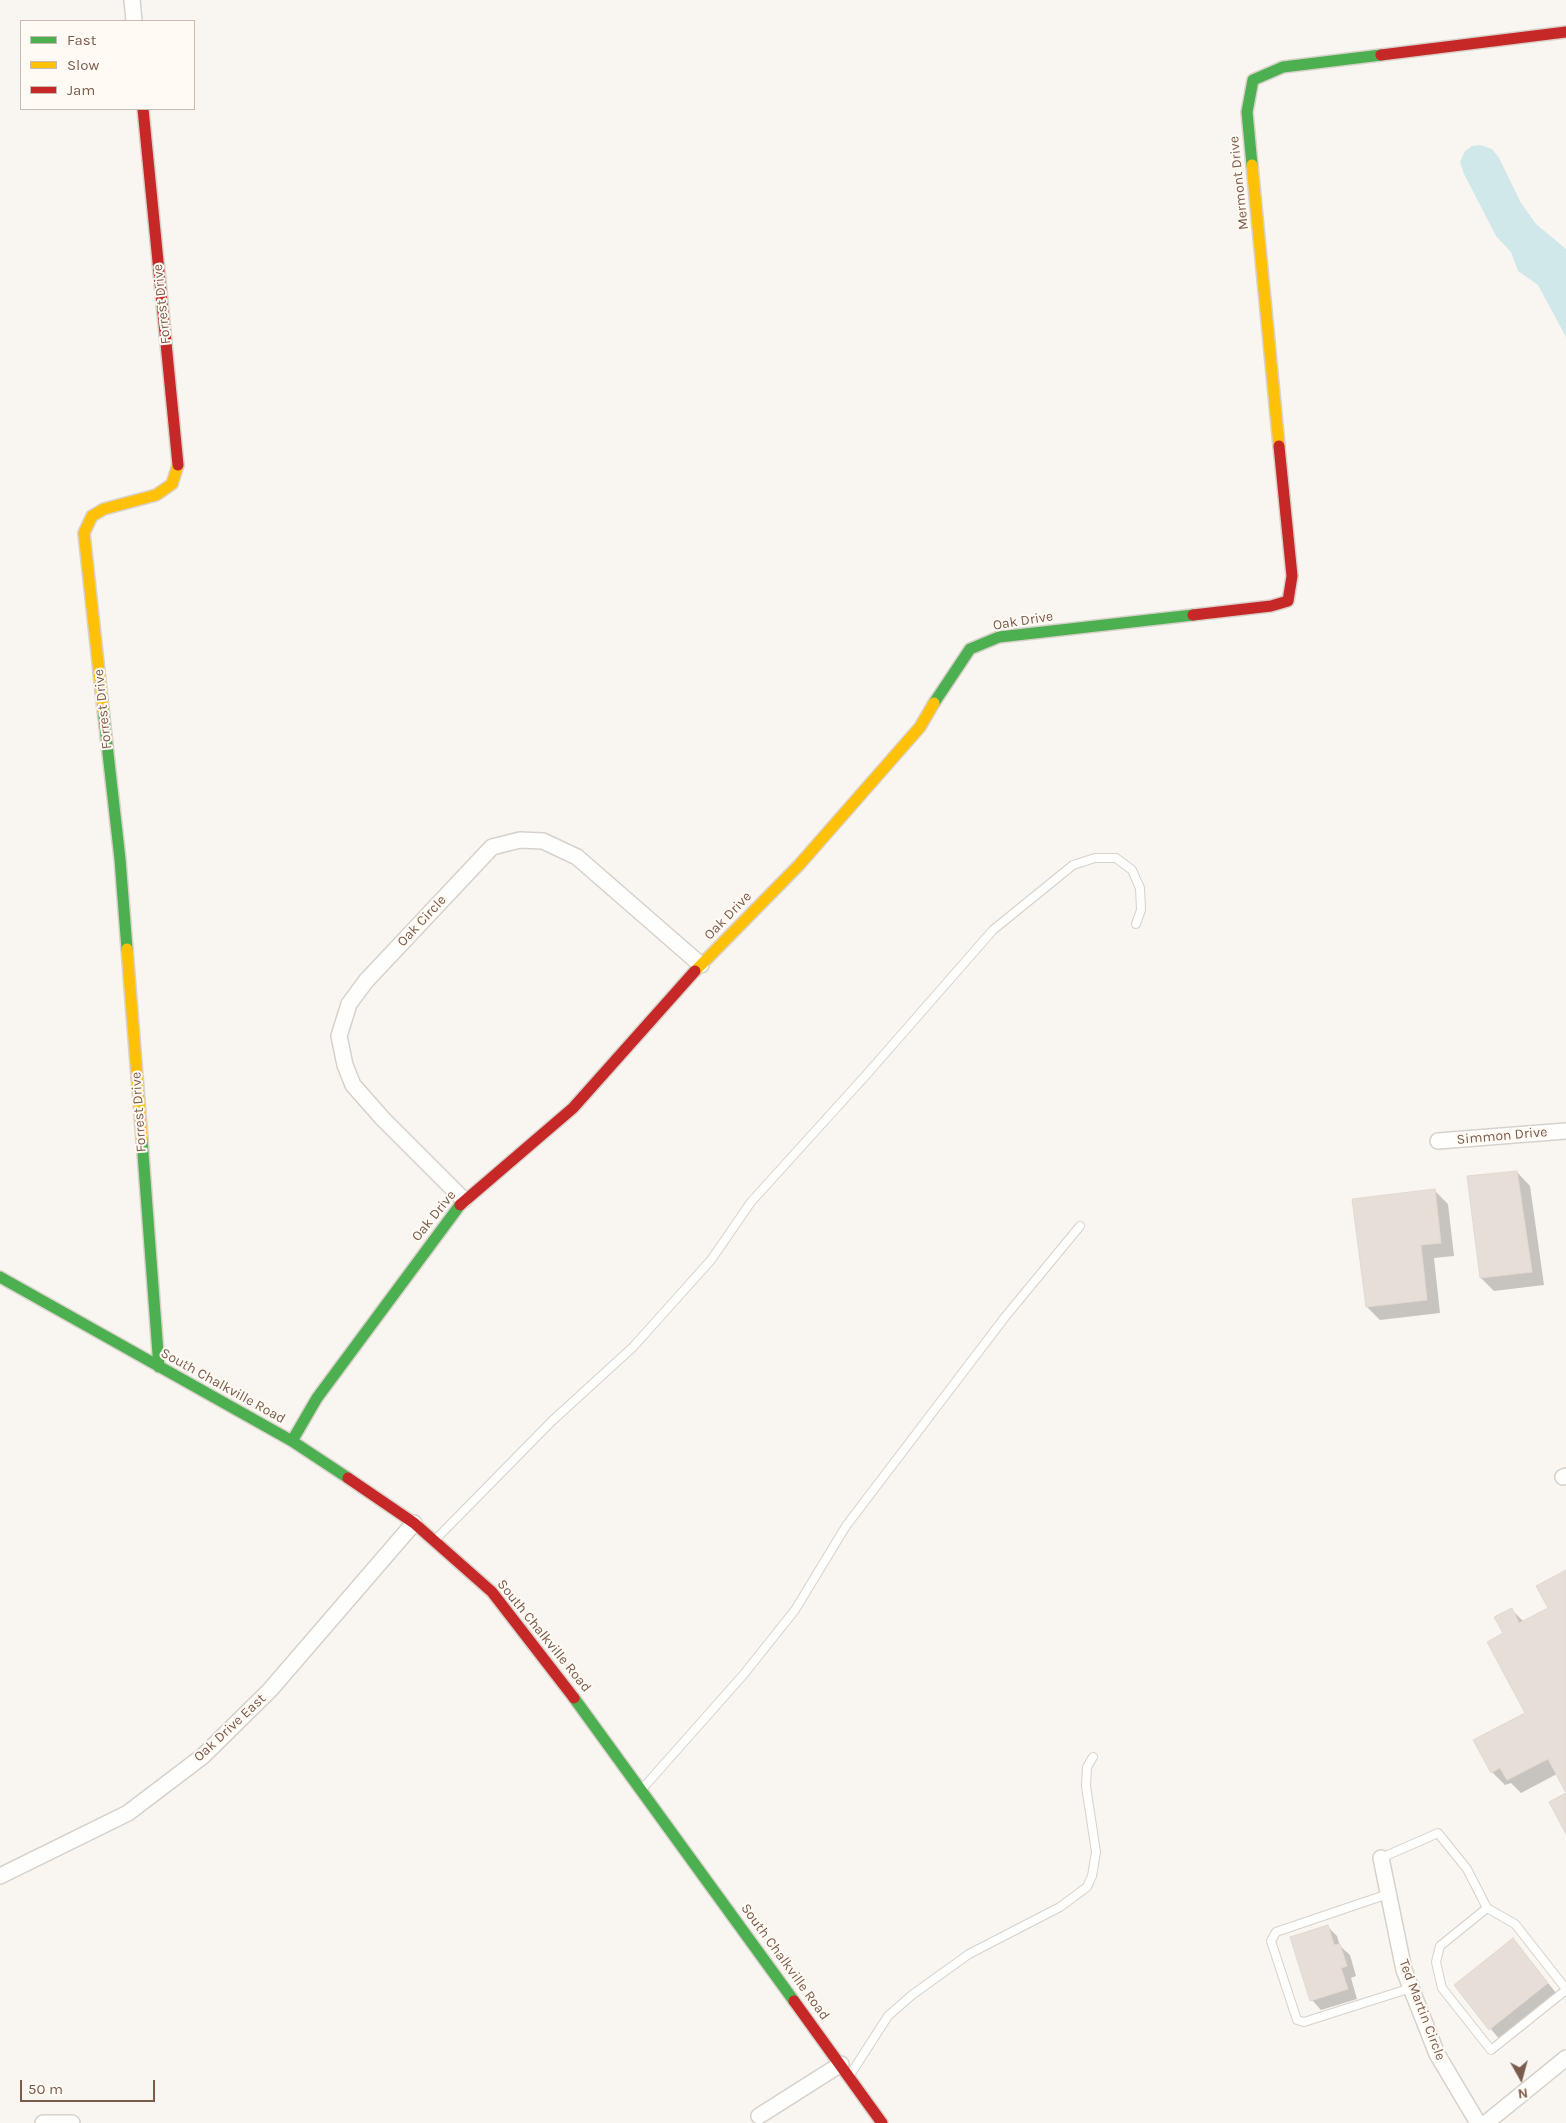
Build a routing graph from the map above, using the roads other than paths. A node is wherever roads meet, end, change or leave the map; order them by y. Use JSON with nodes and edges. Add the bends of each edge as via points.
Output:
{"nodes":[{"id":1,"x":132,"y":0,"type":"edge"},
{"id":2,"x":134,"y":20,"type":"edge"},
{"id":3,"x":1566,"y":32,"type":"edge"},
{"id":4,"x":142,"y":110,"type":"edge"},
{"id":5,"x":1288,"y":601,"type":"joint"},
{"id":6,"x":1136,"y":924,"type":"dead end"},
{"id":7,"x":701,"y":965,"type":"junction"},
{"id":8,"x":1566,"y":1131,"type":"edge"},
{"id":9,"x":1438,"y":1142,"type":"dead end"},
{"id":10,"x":464,"y":1200,"type":"junction"},
{"id":11,"x":1080,"y":1226,"type":"dead end"},
{"id":12,"x":0,"y":1277,"type":"edge"},
{"id":13,"x":159,"y":1367,"type":"junction"},
{"id":14,"x":292,"y":1441,"type":"junction"},
{"id":15,"x":414,"y":1523,"type":"junction"},
{"id":16,"x":434,"y":1540,"type":"junction"},
{"id":17,"x":1094,"y":1757,"type":"dead end"},
{"id":18,"x":642,"y":1790,"type":"junction"},
{"id":19,"x":1381,"y":1858,"type":"joint"},
{"id":20,"x":0,"y":1876,"type":"edge"},
{"id":21,"x":1388,"y":1894,"type":"junction"},
{"id":22,"x":1487,"y":1908,"type":"junction"},
{"id":23,"x":1411,"y":1988,"type":"junction"},
{"id":24,"x":1566,"y":1989,"type":"edge"},
{"id":25,"x":1566,"y":2058,"type":"edge"},
{"id":26,"x":845,"y":2070,"type":"junction"},
{"id":27,"x":759,"y":2116,"type":"dead end"},
{"id":28,"x":43,"y":2123,"type":"edge"},
{"id":29,"x":72,"y":2123,"type":"edge"},
{"id":30,"x":882,"y":2123,"type":"edge"},
{"id":31,"x":1478,"y":2123,"type":"edge"},
{"id":32,"x":1486,"y":2123,"type":"edge"}],
"edges":[{"from":1,"to":2,"type":"street"},
{"from":3,"to":5,"type":"street","name":"Mermont Drive","via":[[1283,67],[1252,80],[1247,112],[1292,576]]},
{"from":4,"to":13,"type":"street","name":"Forrest Drive","via":[[178,468],[170,486],[156,495],[104,509],[92,516],[84,533],[120,859]]},
{"from":5,"to":7,"type":"street","name":"Oak Drive","via":[[1271,606],[999,637],[970,649],[920,727],[799,865]]},
{"from":6,"to":16,"type":"lane","via":[[1141,910],[1140,888],[1132,870],[1116,858],[1095,858],[1073,865],[993,930],[874,1067],[750,1202],[711,1260],[633,1347],[552,1421]]},
{"from":7,"to":10,"type":"street","name":"Oak Drive","via":[[572,1108]]},
{"from":7,"to":10,"type":"street","name":"Oak Circle","via":[[576,857],[543,841],[520,840],[492,847],[366,981],[349,1004],[339,1036],[344,1065],[353,1085],[383,1120]]},
{"from":8,"to":9,"type":"street","name":"Simmon Drive"},
{"from":10,"to":14,"type":"street","name":"Oak Drive","via":[[317,1398]]},
{"from":11,"to":18,"type":"lane","via":[[1005,1317],[846,1526],[795,1610],[744,1674]]},
{"from":12,"to":13,"type":"street","name":"South Chalkville Road"},
{"from":13,"to":14,"type":"street","name":"South Chalkville Road"},
{"from":14,"to":15,"type":"street","name":"South Chalkville Road"},
{"from":15,"to":16,"type":"street","name":"South Chalkville Road"},
{"from":15,"to":20,"type":"street","name":"Oak Drive East","via":[[270,1690],[203,1756],[128,1812]]},
{"from":16,"to":18,"type":"street","name":"South Chalkville Road","via":[[492,1592],[555,1671]]},
{"from":17,"to":26,"type":"lane","via":[[1088,1767],[1086,1786],[1096,1852],[1087,1887],[1060,1907],[969,1954],[912,1995],[888,2016]]},
{"from":18,"to":26,"type":"street","name":"South Chalkville Road"},
{"from":19,"to":21,"type":"street","name":"Ted Martin Circle"},
{"from":19,"to":22,"type":"lane","via":[[1438,1833],[1467,1869]]},
{"from":21,"to":23,"type":"street","name":"Ted Martin Circle","via":[[1404,1970]]},
{"from":21,"to":23,"type":"lane","via":[[1276,1932],[1271,1941],[1298,2020],[1304,2022]]},
{"from":22,"to":24,"type":"lane","via":[[1515,1924]]},
{"from":22,"to":24,"type":"lane","via":[[1440,1946],[1436,1962],[1442,1988],[1491,2050]]},
{"from":23,"to":31,"type":"street","name":"Ted Martin Circle","via":[[1437,2054]]},
{"from":25,"to":32,"type":"street"},
{"from":26,"to":27,"type":"street"},
{"from":26,"to":30,"type":"street","name":"South Chalkville Road"},
{"from":28,"to":29,"type":"street"}]}
